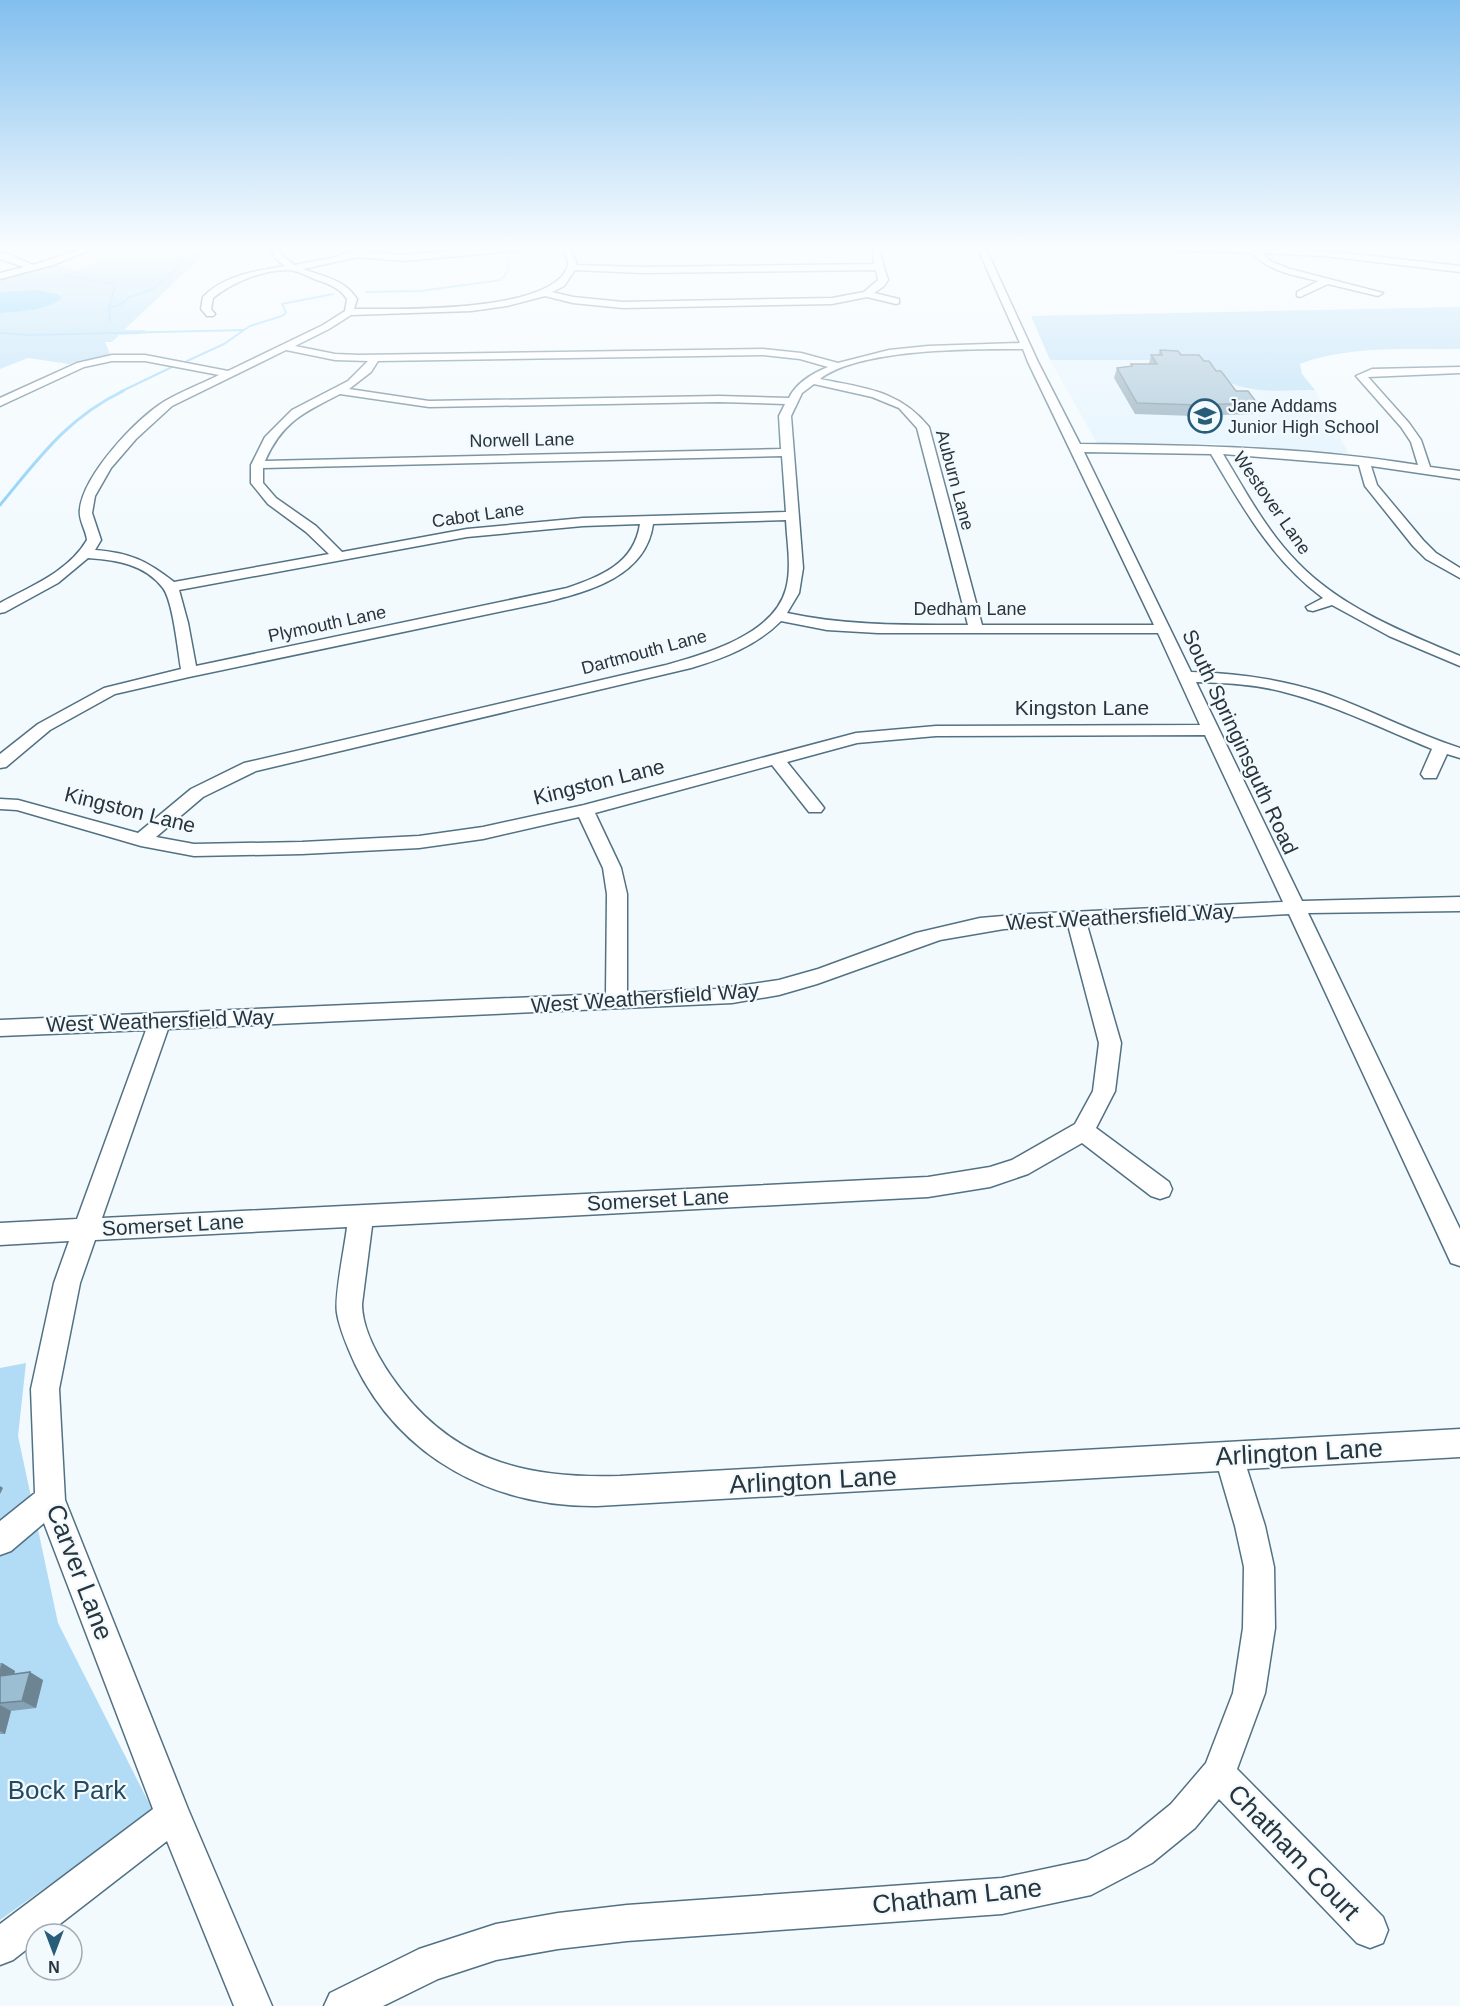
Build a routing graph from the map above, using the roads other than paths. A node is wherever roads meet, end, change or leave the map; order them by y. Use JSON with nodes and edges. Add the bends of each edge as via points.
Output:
{"nodes":[{"id":1,"x":298,"y":341,"type":"edge"},
{"id":2,"x":1024,"y":341,"type":"edge"},
{"id":3,"x":1026,"y":346,"type":"junction"},
{"id":4,"x":285,"y":347,"type":"junction"},
{"id":5,"x":374,"y":358,"type":"junction"},
{"id":6,"x":837,"y":366,"type":"junction"},
{"id":7,"x":1460,"y":370,"type":"edge"},
{"id":8,"x":231,"y":374,"type":"junction"},
{"id":9,"x":811,"y":380,"type":"junction"},
{"id":10,"x":337,"y":390,"type":"junction"},
{"id":11,"x":789,"y":401,"type":"junction"},
{"id":12,"x":0,"y":403,"type":"edge"},
{"id":13,"x":1076,"y":448,"type":"junction"},
{"id":14,"x":1214,"y":449,"type":"junction"},
{"id":15,"x":788,"y":452,"type":"junction"},
{"id":16,"x":1364,"y":462,"type":"junction"},
{"id":17,"x":257,"y":465,"type":"junction"},
{"id":18,"x":1425,"y":469,"type":"junction"},
{"id":19,"x":1460,"y":475,"type":"edge"},
{"id":20,"x":792,"y":516,"type":"junction"},
{"id":21,"x":647,"y":519,"type":"junction"},
{"id":22,"x":87,"y":554,"type":"junction"},
{"id":23,"x":338,"y":556,"type":"junction"},
{"id":24,"x":1460,"y":574,"type":"edge"},
{"id":25,"x":171,"y":587,"type":"junction"},
{"id":26,"x":1334,"y":599,"type":"junction"},
{"id":27,"x":1314,"y":607,"type":"dead end"},
{"id":28,"x":0,"y":609,"type":"edge"},
{"id":29,"x":778,"y":616,"type":"junction"},
{"id":30,"x":976,"y":628,"type":"junction"},
{"id":31,"x":1162,"y":629,"type":"junction"},
{"id":32,"x":1460,"y":661,"type":"edge"},
{"id":33,"x":189,"y":672,"type":"junction"},
{"id":34,"x":1185,"y":677,"type":"junction"},
{"id":35,"x":1210,"y":730,"type":"junction"},
{"id":36,"x":1441,"y":747,"type":"junction"},
{"id":37,"x":1460,"y":753,"type":"edge"},
{"id":38,"x":777,"y":760,"type":"junction"},
{"id":39,"x":0,"y":763,"type":"edge"},
{"id":40,"x":1430,"y":774,"type":"dead end"},
{"id":41,"x":0,"y":804,"type":"edge"},
{"id":42,"x":815,"y":808,"type":"dead end"},
{"id":43,"x":585,"y":810,"type":"junction"},
{"id":44,"x":141,"y":840,"type":"junction"},
{"id":45,"x":1460,"y":904,"type":"edge"},
{"id":46,"x":1294,"y":908,"type":"junction"},
{"id":47,"x":1076,"y":920,"type":"junction"},
{"id":48,"x":616,"y":1002,"type":"junction"},
{"id":49,"x":160,"y":1021,"type":"junction"},
{"id":50,"x":0,"y":1028,"type":"edge"},
{"id":51,"x":1083,"y":1131,"type":"junction"},
{"id":52,"x":1160,"y":1189,"type":"dead end"},
{"id":53,"x":361,"y":1214,"type":"junction"},
{"id":54,"x":85,"y":1230,"type":"junction"},
{"id":55,"x":0,"y":1234,"type":"edge"},
{"id":56,"x":1460,"y":1255,"type":"edge"},
{"id":57,"x":1460,"y":1443,"type":"edge"},
{"id":58,"x":1229,"y":1456,"type":"junction"},
{"id":59,"x":50,"y":1500,"type":"junction"},
{"id":60,"x":0,"y":1540,"type":"edge"},
{"id":61,"x":1218,"y":1774,"type":"junction"},
{"id":62,"x":173,"y":1815,"type":"junction"},
{"id":63,"x":1370,"y":1930,"type":"dead end"},
{"id":64,"x":0,"y":1947,"type":"edge"},
{"id":65,"x":253,"y":2006,"type":"edge"},
{"id":66,"x":343,"y":2006,"type":"edge"}],
"edges":[{"from":1,"to":4,"type":"street"},
{"from":2,"to":3,"type":"street","name":"South Springinsguth Road"},
{"from":3,"to":6,"type":"street","via":[[914,350]]},
{"from":3,"to":13,"type":"street","name":"South Springinsguth Road"},
{"from":4,"to":5,"type":"street","via":[[335,357]]},
{"from":4,"to":8,"type":"street"},
{"from":5,"to":6,"type":"street","via":[[752,351],[794,355]]},
{"from":5,"to":10,"type":"street","via":[[360,377]]},
{"from":6,"to":9,"type":"street"},
{"from":7,"to":18,"type":"street","via":[[1361,376],[1417,442]]},
{"from":8,"to":12,"type":"street","via":[[146,358],[112,358],[81,365]]},
{"from":8,"to":22,"type":"street","via":[[168,404],[133,434],[90,494],[86,513],[94,540]]},
{"from":9,"to":11,"type":"street"},
{"from":9,"to":30,"type":"street","name":"Auburn Lane","via":[[908,404],[922,427]]},
{"from":10,"to":11,"type":"street","via":[[429,404]]},
{"from":10,"to":17,"type":"street","via":[[296,412],[269,440]]},
{"from":11,"to":15,"type":"street","name":"Dartmouth Lane","via":[[785,416]]},
{"from":13,"to":14,"type":"street"},
{"from":13,"to":31,"type":"street","name":"South Springinsguth Road"},
{"from":14,"to":16,"type":"street"},
{"from":14,"to":26,"type":"street","name":"Westover Lane","via":[[1277,548]]},
{"from":15,"to":17,"type":"street","name":"Norwell Lane","via":[[425,465]]},
{"from":15,"to":20,"type":"street","name":"Dartmouth Lane"},
{"from":16,"to":18,"type":"street"},
{"from":16,"to":24,"type":"street","via":[[1371,486],[1418,543]]},
{"from":17,"to":23,"type":"street","via":[[257,483],[272,501]]},
{"from":18,"to":19,"type":"street"},
{"from":20,"to":21,"type":"street","name":"Cabot Lane"},
{"from":20,"to":29,"type":"street","name":"Dartmouth Lane","via":[[794,586]]},
{"from":21,"to":23,"type":"street","name":"Cabot Lane","via":[[467,533]]},
{"from":21,"to":33,"type":"street","name":"Plymouth Lane","via":[[643,542],[624,565],[606,577],[562,594]]},
{"from":22,"to":25,"type":"street","via":[[120,556],[145,566]]},
{"from":22,"to":28,"type":"street","via":[[68,570]]},
{"from":23,"to":25,"type":"street","name":"Cabot Lane"},
{"from":25,"to":33,"type":"street"},
{"from":26,"to":27,"type":"street"},
{"from":26,"to":32,"type":"street","name":"Westover Lane","via":[[1383,628]]},
{"from":29,"to":30,"type":"street","name":"Dedham Lane","via":[[848,628]]},
{"from":29,"to":44,"type":"street","name":"Dartmouth Lane","via":[[742,642],[692,663],[250,767],[197,793]]},
{"from":30,"to":31,"type":"street","name":"Dedham Lane"},
{"from":31,"to":34,"type":"street","name":"South Springinsguth Road"},
{"from":33,"to":39,"type":"street","name":"Plymouth Lane","via":[[110,691],[44,727]]},
{"from":34,"to":35,"type":"street","name":"South Springinsguth Road"},
{"from":34,"to":36,"type":"street","via":[[1231,678],[1285,687]]},
{"from":35,"to":38,"type":"street","name":"Kingston Lane","via":[[936,731],[856,738]]},
{"from":35,"to":46,"type":"street","name":"South Springinsguth Road"},
{"from":36,"to":37,"type":"street"},
{"from":36,"to":40,"type":"street"},
{"from":38,"to":42,"type":"street"},
{"from":38,"to":43,"type":"street","name":"Kingston Lane"},
{"from":41,"to":44,"type":"street","name":"Kingston Lane","via":[[18,805]]},
{"from":43,"to":44,"type":"street","name":"Kingston Lane","via":[[483,833],[419,842],[225,851],[194,850]]},
{"from":43,"to":48,"type":"street","via":[[612,868],[617,894]]},
{"from":45,"to":46,"type":"street","name":"West Weathersfield Way"},
{"from":46,"to":47,"type":"street","name":"West Weathersfield Way"},
{"from":46,"to":56,"type":"street","name":"South Springinsguth Road"},
{"from":47,"to":48,"type":"street","name":"West Weathersfield Way","via":[[1022,921],[938,933],[803,981],[753,993]]},
{"from":47,"to":51,"type":"street","via":[[1110,1043],[1104,1091]]},
{"from":48,"to":49,"type":"street","name":"West Weathersfield Way"},
{"from":49,"to":50,"type":"street","name":"West Weathersfield Way"},
{"from":49,"to":54,"type":"street","name":"Carver Lane"},
{"from":51,"to":52,"type":"street"},
{"from":51,"to":53,"type":"street","name":"Somerset Lane","via":[[1020,1167],[990,1177],[928,1187]]},
{"from":53,"to":54,"type":"street","name":"Somerset Lane"},
{"from":53,"to":58,"type":"street","name":"Arlington Lane","via":[[349,1312],[372,1375],[415,1428],[452,1456],[529,1486],[560,1491],[620,1491]]},
{"from":54,"to":55,"type":"street","name":"Somerset Lane"},
{"from":54,"to":59,"type":"street","name":"Carver Lane","via":[[67,1283],[45,1389]]},
{"from":57,"to":58,"type":"street","name":"Arlington Lane"},
{"from":58,"to":61,"type":"street","name":"Chatham Lane","via":[[1259,1567],[1259,1629],[1250,1693]]},
{"from":59,"to":60,"type":"street"},
{"from":59,"to":62,"type":"street","name":"Carver Lane"},
{"from":61,"to":63,"type":"street","name":"Chatham Court"},
{"from":61,"to":66,"type":"street","name":"Chatham Lane","via":[[1183,1816],[1140,1851],[1091,1877],[1002,1896],[558,1931],[496,1942],[432,1962]]},
{"from":62,"to":64,"type":"street"},
{"from":62,"to":65,"type":"street","name":"Carver Lane"}]}
